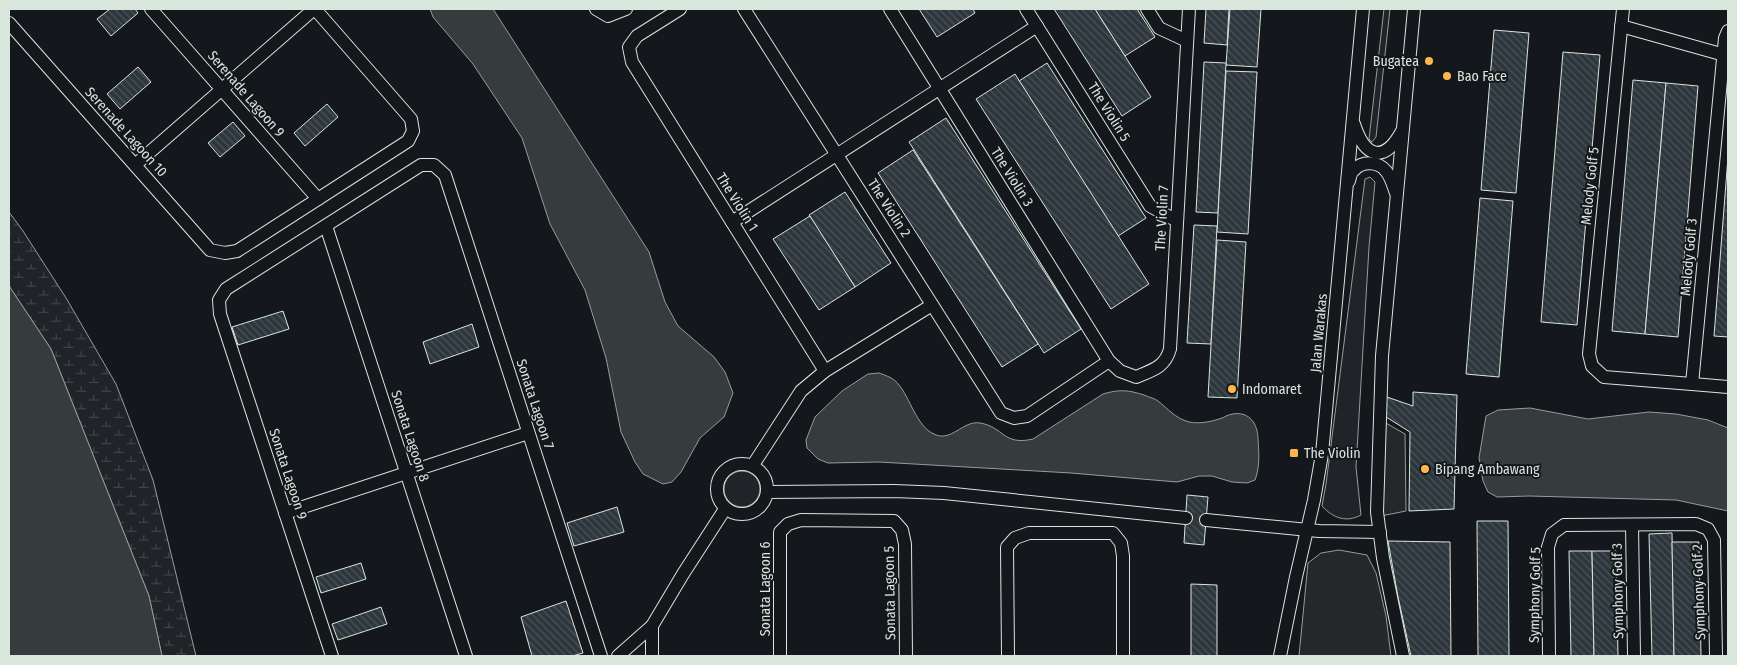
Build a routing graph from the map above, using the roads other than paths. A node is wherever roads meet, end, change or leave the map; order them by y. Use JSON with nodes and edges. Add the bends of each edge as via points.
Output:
{"nodes":[{"id":1,"x":151,"y":9,"type":"edge"},
{"id":2,"x":314,"y":9,"type":"edge"},
{"id":3,"x":596,"y":9,"type":"edge"},
{"id":4,"x":626,"y":9,"type":"edge"},
{"id":5,"x":680,"y":9,"type":"edge"},
{"id":6,"x":744,"y":9,"type":"edge"},
{"id":7,"x":890,"y":9,"type":"edge"},
{"id":8,"x":1026,"y":9,"type":"edge"},
{"id":9,"x":1147,"y":9,"type":"edge"},
{"id":10,"x":1189,"y":9,"type":"edge"},
{"id":11,"x":1363,"y":9,"type":"edge"},
{"id":12,"x":1414,"y":9,"type":"edge"},
{"id":13,"x":1623,"y":9,"type":"edge"},
{"id":14,"x":9,"y":23,"type":"edge"},
{"id":15,"x":1037,"y":26,"type":"junction"},
{"id":16,"x":1622,"y":26,"type":"junction"},
{"id":17,"x":1728,"y":31,"type":"edge"},
{"id":18,"x":1187,"y":41,"type":"junction"},
{"id":19,"x":1726,"y":55,"type":"edge"},
{"id":20,"x":222,"y":89,"type":"junction"},
{"id":21,"x":940,"y":89,"type":"junction"},
{"id":22,"x":1353,"y":119,"type":"junction"},
{"id":23,"x":1404,"y":128,"type":"junction"},
{"id":24,"x":837,"y":155,"type":"junction"},
{"id":25,"x":135,"y":165,"type":"junction"},
{"id":26,"x":1347,"y":185,"type":"junction"},
{"id":27,"x":1397,"y":195,"type":"junction"},
{"id":28,"x":318,"y":199,"type":"junction"},
{"id":29,"x":1177,"y":221,"type":"junction"},
{"id":30,"x":732,"y":222,"type":"junction"},
{"id":31,"x":326,"y":226,"type":"junction"},
{"id":32,"x":932,"y":305,"type":"junction"},
{"id":33,"x":1109,"y":361,"type":"junction"},
{"id":34,"x":825,"y":371,"type":"junction"},
{"id":35,"x":1692,"y":384,"type":"junction"},
{"id":36,"x":1728,"y":387,"type":"edge"},
{"id":37,"x":528,"y":433,"type":"junction"},
{"id":38,"x":753,"y":465,"type":"junction"},
{"id":39,"x":406,"y":473,"type":"junction"},
{"id":40,"x":767,"y":492,"type":"junction"},
{"id":41,"x":725,"y":509,"type":"junction"},
{"id":42,"x":285,"y":513,"type":"junction"},
{"id":43,"x":1186,"y":518,"type":"tunnel mouth"},
{"id":44,"x":1206,"y":520,"type":"tunnel mouth"},
{"id":45,"x":1632,"y":524,"type":"junction"},
{"id":46,"x":902,"y":530,"type":"joint"},
{"id":47,"x":1308,"y":530,"type":"junction"},
{"id":48,"x":1380,"y":532,"type":"junction"},
{"id":49,"x":652,"y":626,"type":"junction"},
{"id":50,"x":332,"y":656,"type":"edge"},
{"id":51,"x":466,"y":656,"type":"edge"},
{"id":52,"x":601,"y":656,"type":"edge"},
{"id":53,"x":618,"y":656,"type":"edge"},
{"id":54,"x":652,"y":656,"type":"edge"},
{"id":55,"x":780,"y":656,"type":"edge"},
{"id":56,"x":906,"y":656,"type":"edge"},
{"id":57,"x":1008,"y":656,"type":"edge"},
{"id":58,"x":1124,"y":656,"type":"edge"},
{"id":59,"x":1280,"y":656,"type":"edge"},
{"id":60,"x":1403,"y":656,"type":"edge"},
{"id":61,"x":1549,"y":656,"type":"edge"},
{"id":62,"x":1634,"y":656,"type":"edge"},
{"id":63,"x":1716,"y":656,"type":"edge"}],
"edges":[{"from":1,"to":20,"type":"street","name":"Serenade Lagoon 9"},
{"from":2,"to":20,"type":"street"},
{"from":2,"to":28,"type":"street","via":[[411,118],[413,131],[408,141]]},
{"from":3,"to":4,"type":"street","via":[[608,16]]},
{"from":5,"to":30,"type":"street","name":"The Violin 1","via":[[637,36],[629,47],[632,62]]},
{"from":6,"to":24,"type":"street","name":"The Violin 2"},
{"from":7,"to":21,"type":"street","name":"The Violin 3"},
{"from":8,"to":15,"type":"street","name":"The Violin 5"},
{"from":9,"to":18,"type":"street","via":[[1159,28]]},
{"from":10,"to":18,"type":"street","name":"The Violin 7"},
{"from":11,"to":22,"type":"street","name":"Jalan Warakas"},
{"from":12,"to":23,"type":"street"},
{"from":13,"to":16,"type":"street","name":"Melody Golf 5"},
{"from":14,"to":25,"type":"street","name":"Serenade Lagoon 10"},
{"from":15,"to":21,"type":"street"},
{"from":15,"to":29,"type":"street","name":"The Violin 5","via":[[1150,206]]},
{"from":16,"to":19,"type":"street"},
{"from":16,"to":35,"type":"street","name":"Melody Golf 5","via":[[1589,354],[1592,366],[1604,377]]},
{"from":17,"to":19,"type":"street","name":"Melody Golf 3","via":[[1724,38]]},
{"from":18,"to":29,"type":"street","name":"The Violin 7"},
{"from":19,"to":35,"type":"street","name":"Melody Golf 3"},
{"from":20,"to":25,"type":"street"},
{"from":20,"to":28,"type":"street","name":"Serenade Lagoon 9"},
{"from":21,"to":24,"type":"street"},
{"from":21,"to":33,"type":"street","name":"The Violin 3"},
{"from":22,"to":23,"type":"street","via":[[1360,140],[1373,152],[1390,149]]},
{"from":22,"to":26,"type":"street","name":"Jalan Warakas"},
{"from":23,"to":27,"type":"street"},
{"from":24,"to":30,"type":"street"},
{"from":24,"to":32,"type":"street","name":"The Violin 2"},
{"from":25,"to":28,"type":"street","name":"Serenade Lagoon 10","via":[[210,250],[225,253],[237,251]]},
{"from":26,"to":27,"type":"street","via":[[1353,170],[1360,165],[1378,164],[1386,170]]},
{"from":26,"to":47,"type":"street","name":"Jalan Warakas","via":[[1325,430]]},
{"from":27,"to":48,"type":"street","via":[[1382,356],[1377,512]]},
{"from":29,"to":33,"type":"street","name":"The Violin 7","via":[[1167,360],[1136,377],[1120,371]]},
{"from":30,"to":34,"type":"street","name":"The Violin 1"},
{"from":31,"to":37,"type":"street","name":"Sonata Lagoon 7","via":[[421,165],[434,165],[445,175]]},
{"from":31,"to":39,"type":"street","name":"Sonata Lagoon 8"},
{"from":31,"to":42,"type":"street","name":"Sonata Lagoon 9","via":[[226,289],[219,300],[220,314]]},
{"from":32,"to":33,"type":"street","name":"The Violin 2","via":[[1001,413],[1014,418],[1027,416]]},
{"from":32,"to":34,"type":"street"},
{"from":34,"to":38,"type":"street","via":[[801,391]]},
{"from":35,"to":36,"type":"street"},
{"from":37,"to":39,"type":"street"},
{"from":37,"to":52,"type":"street","name":"Sonata Lagoon 7"},
{"from":38,"to":40,"type":"street","via":[[761,472]]},
{"from":38,"to":41,"type":"street","via":[[729,466],[720,475],[716,486],[718,499]]},
{"from":39,"to":42,"type":"street"},
{"from":39,"to":51,"type":"street","name":"Sonata Lagoon 8"},
{"from":40,"to":41,"type":"street","via":[[756,510],[735,514]]},
{"from":40,"to":43,"type":"street","via":[[944,493]]},
{"from":41,"to":49,"type":"street"},
{"from":42,"to":50,"type":"street","name":"Sonata Lagoon 9"},
{"from":44,"to":47,"type":"street"},
{"from":45,"to":61,"type":"street","name":"Symphony Golf 5","via":[[1564,525],[1552,534],[1548,547]]},
{"from":45,"to":62,"type":"street","name":"Symphony Golf 3"},
{"from":45,"to":63,"type":"street","name":"Symphony Golf 2","via":[[1696,524],[1708,529],[1714,540]]},
{"from":46,"to":55,"type":"street","name":"Sonata Lagoon 6","via":[[894,521],[801,520],[788,524],[780,532]]},
{"from":46,"to":56,"type":"street","name":"Sonata Lagoon 5","via":[[905,544]]},
{"from":47,"to":48,"type":"street"},
{"from":47,"to":59,"type":"street","name":"Jalan Warakas"},
{"from":48,"to":60,"type":"street"},
{"from":49,"to":53,"type":"street"},
{"from":49,"to":54,"type":"street"},
{"from":57,"to":58,"type":"street","via":[[1007,547],[1015,538],[1030,533],[1113,534],[1121,544]]}]}
